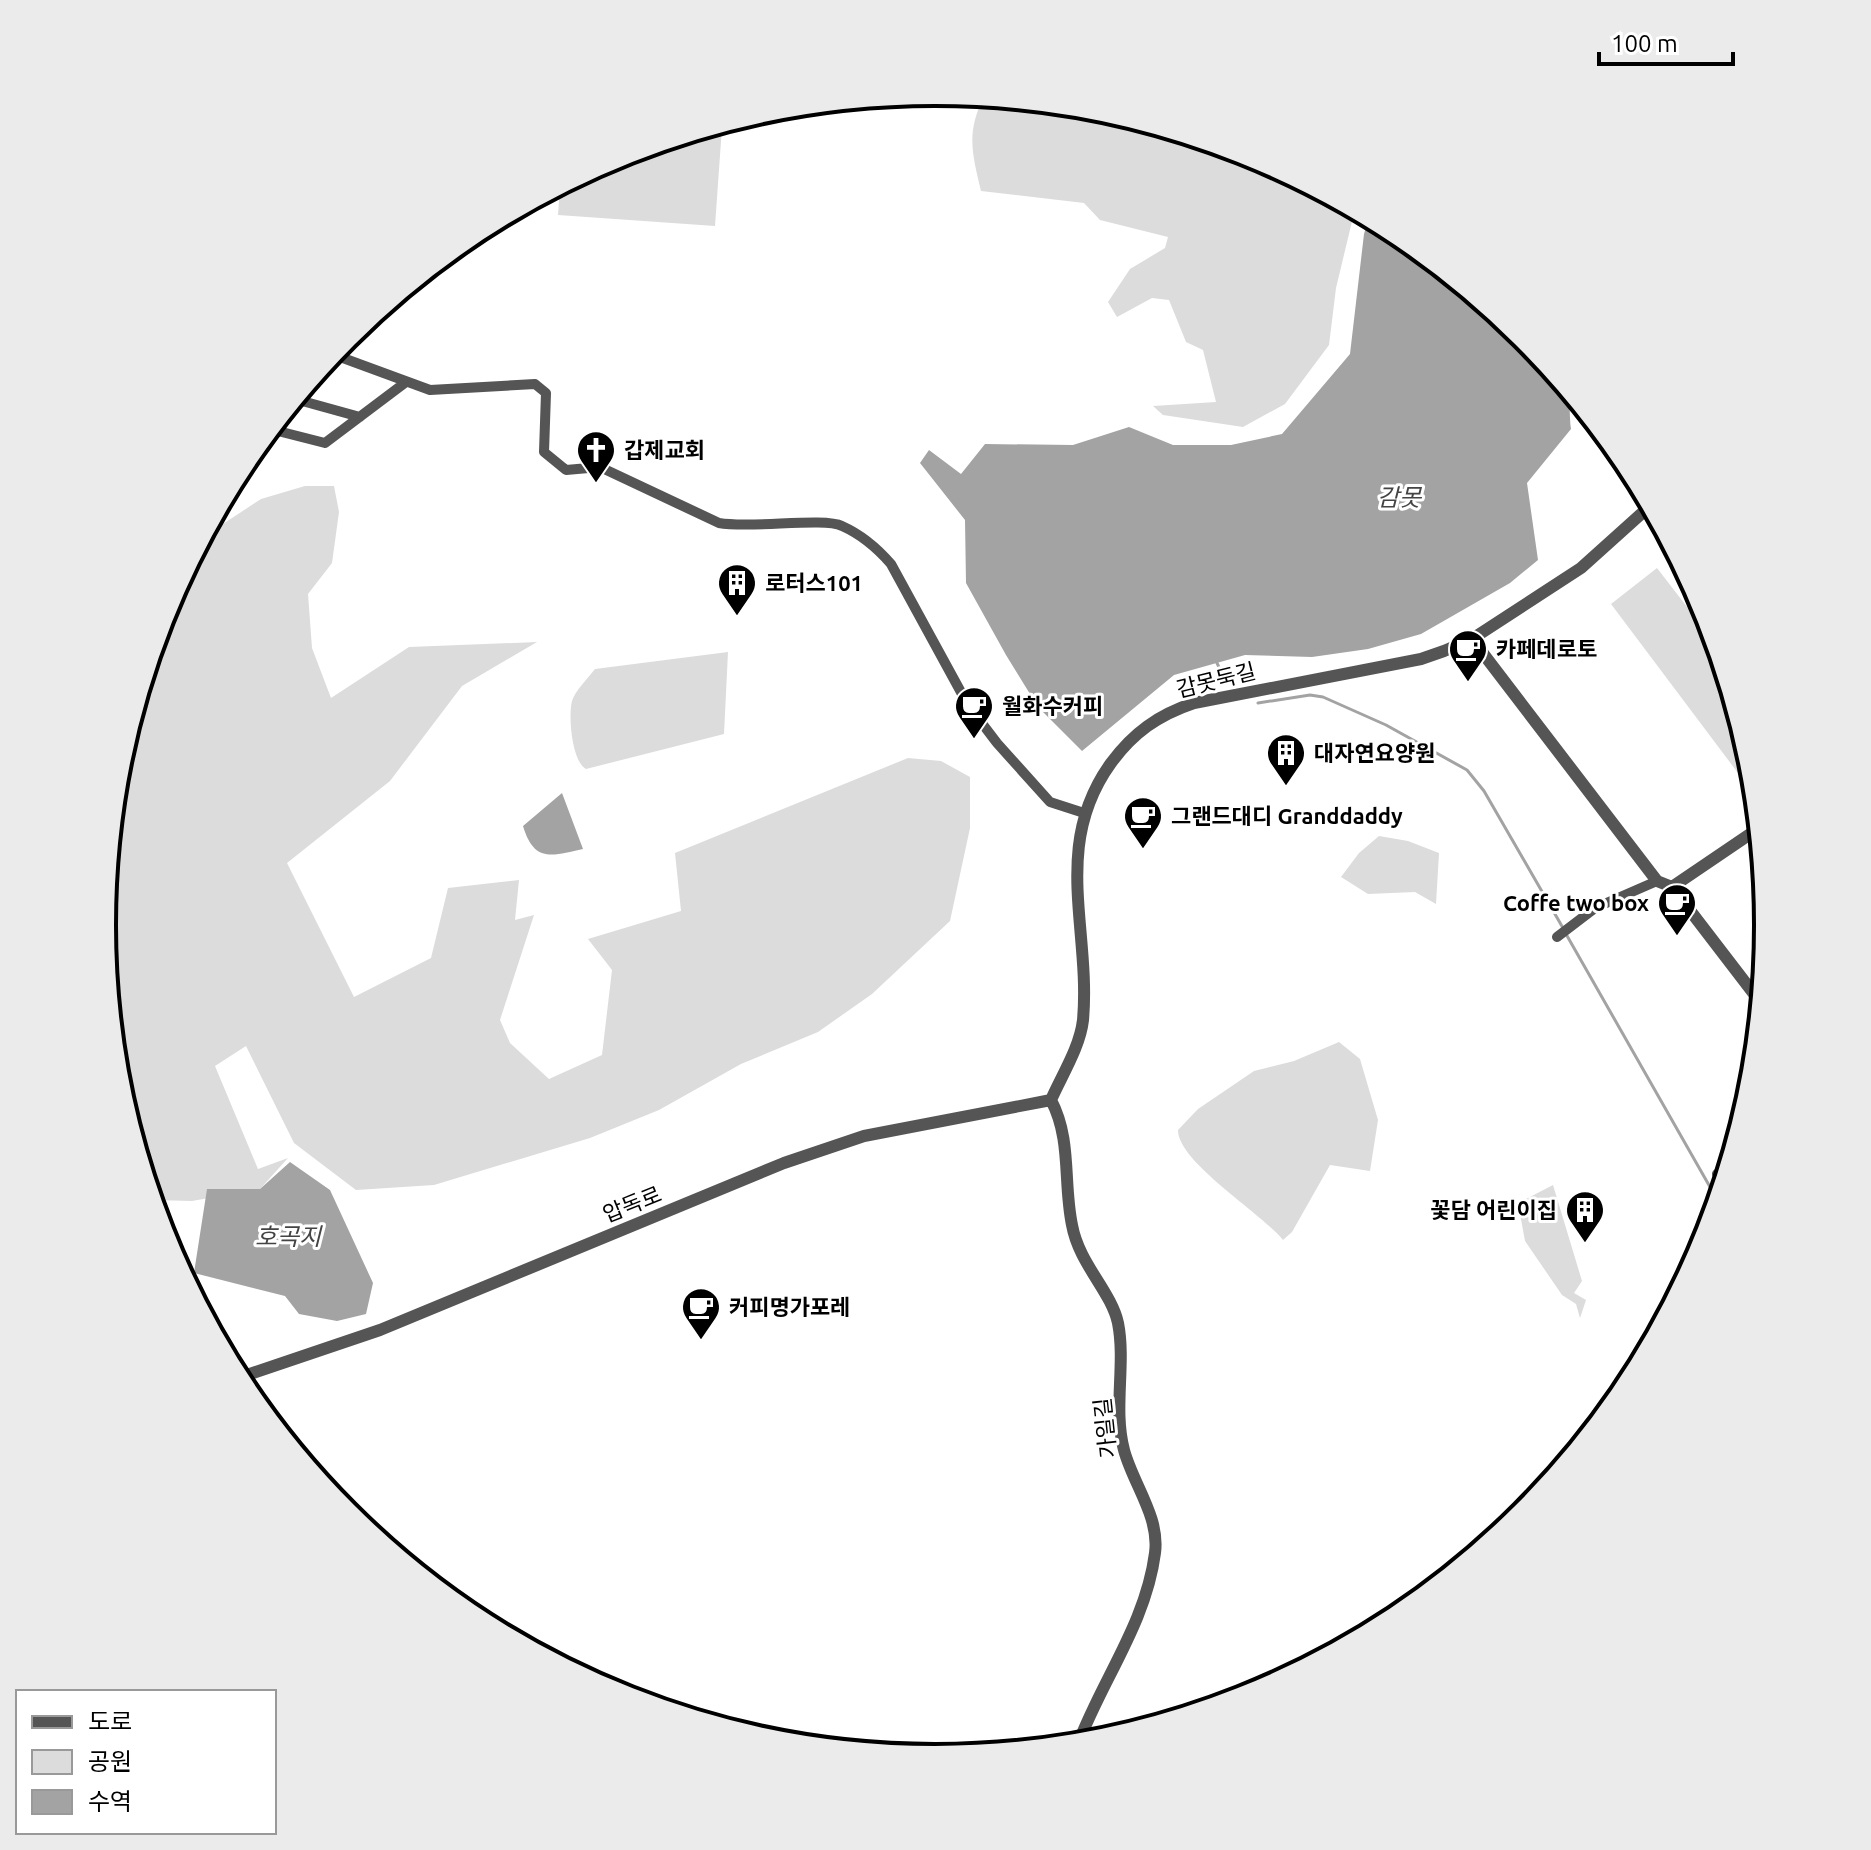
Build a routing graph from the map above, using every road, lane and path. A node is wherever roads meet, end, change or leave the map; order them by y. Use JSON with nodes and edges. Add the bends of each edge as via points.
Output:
{"nodes":[{"id":1,"x":344,"y":359,"type":"edge"},
{"id":2,"x":406,"y":382,"type":"junction"},
{"id":3,"x":306,"y":402,"type":"edge"},
{"id":4,"x":360,"y":417,"type":"junction"},
{"id":5,"x":282,"y":432,"type":"edge"},
{"id":6,"x":1643,"y":512,"type":"edge"},
{"id":7,"x":1472,"y":639,"type":"junction"},
{"id":8,"x":1084,"y":813,"type":"junction"},
{"id":9,"x":1749,"y":835,"type":"edge"},
{"id":10,"x":1657,"y":881,"type":"junction"},
{"id":11,"x":1672,"y":887,"type":"junction"},
{"id":12,"x":1557,"y":937,"type":"dead end"},
{"id":13,"x":1752,"y":991,"type":"edge"},
{"id":14,"x":1051,"y":1100,"type":"junction"},
{"id":15,"x":251,"y":1374,"type":"edge"},
{"id":16,"x":1085,"y":1730,"type":"edge"}],
"edges":[{"from":1,"to":2,"type":"street"},
{"from":2,"to":4,"type":"street"},
{"from":2,"to":8,"type":"street","via":[[430,390],[535,384],[546,393],[544,452],[566,470],[600,467],[730,525],[841,525],[891,564],[968,705],[997,743],[1050,802]]},
{"from":3,"to":4,"type":"street"},
{"from":4,"to":5,"type":"street","via":[[325,443]]},
{"from":6,"to":7,"type":"street","name":"감못둑길","via":[[1581,568]]},
{"from":7,"to":8,"type":"street","name":"감못둑길","via":[[1421,659],[1229,695],[1159,717],[1123,747]]},
{"from":7,"to":10,"type":"street"},
{"from":8,"to":14,"type":"street","name":"감못둑길","via":[[1077,865],[1085,986],[1082,1025]]},
{"from":9,"to":11,"type":"street"},
{"from":10,"to":11,"type":"street"},
{"from":10,"to":12,"type":"street","via":[[1595,908]]},
{"from":11,"to":13,"type":"street"},
{"from":14,"to":15,"type":"street","name":"압독로","via":[[864,1136],[797,1158],[380,1330]]},
{"from":14,"to":16,"type":"street","name":"가일길","via":[[1066,1145],[1072,1225],[1084,1264],[1118,1321],[1123,1448],[1156,1534],[1139,1614]]}]}
